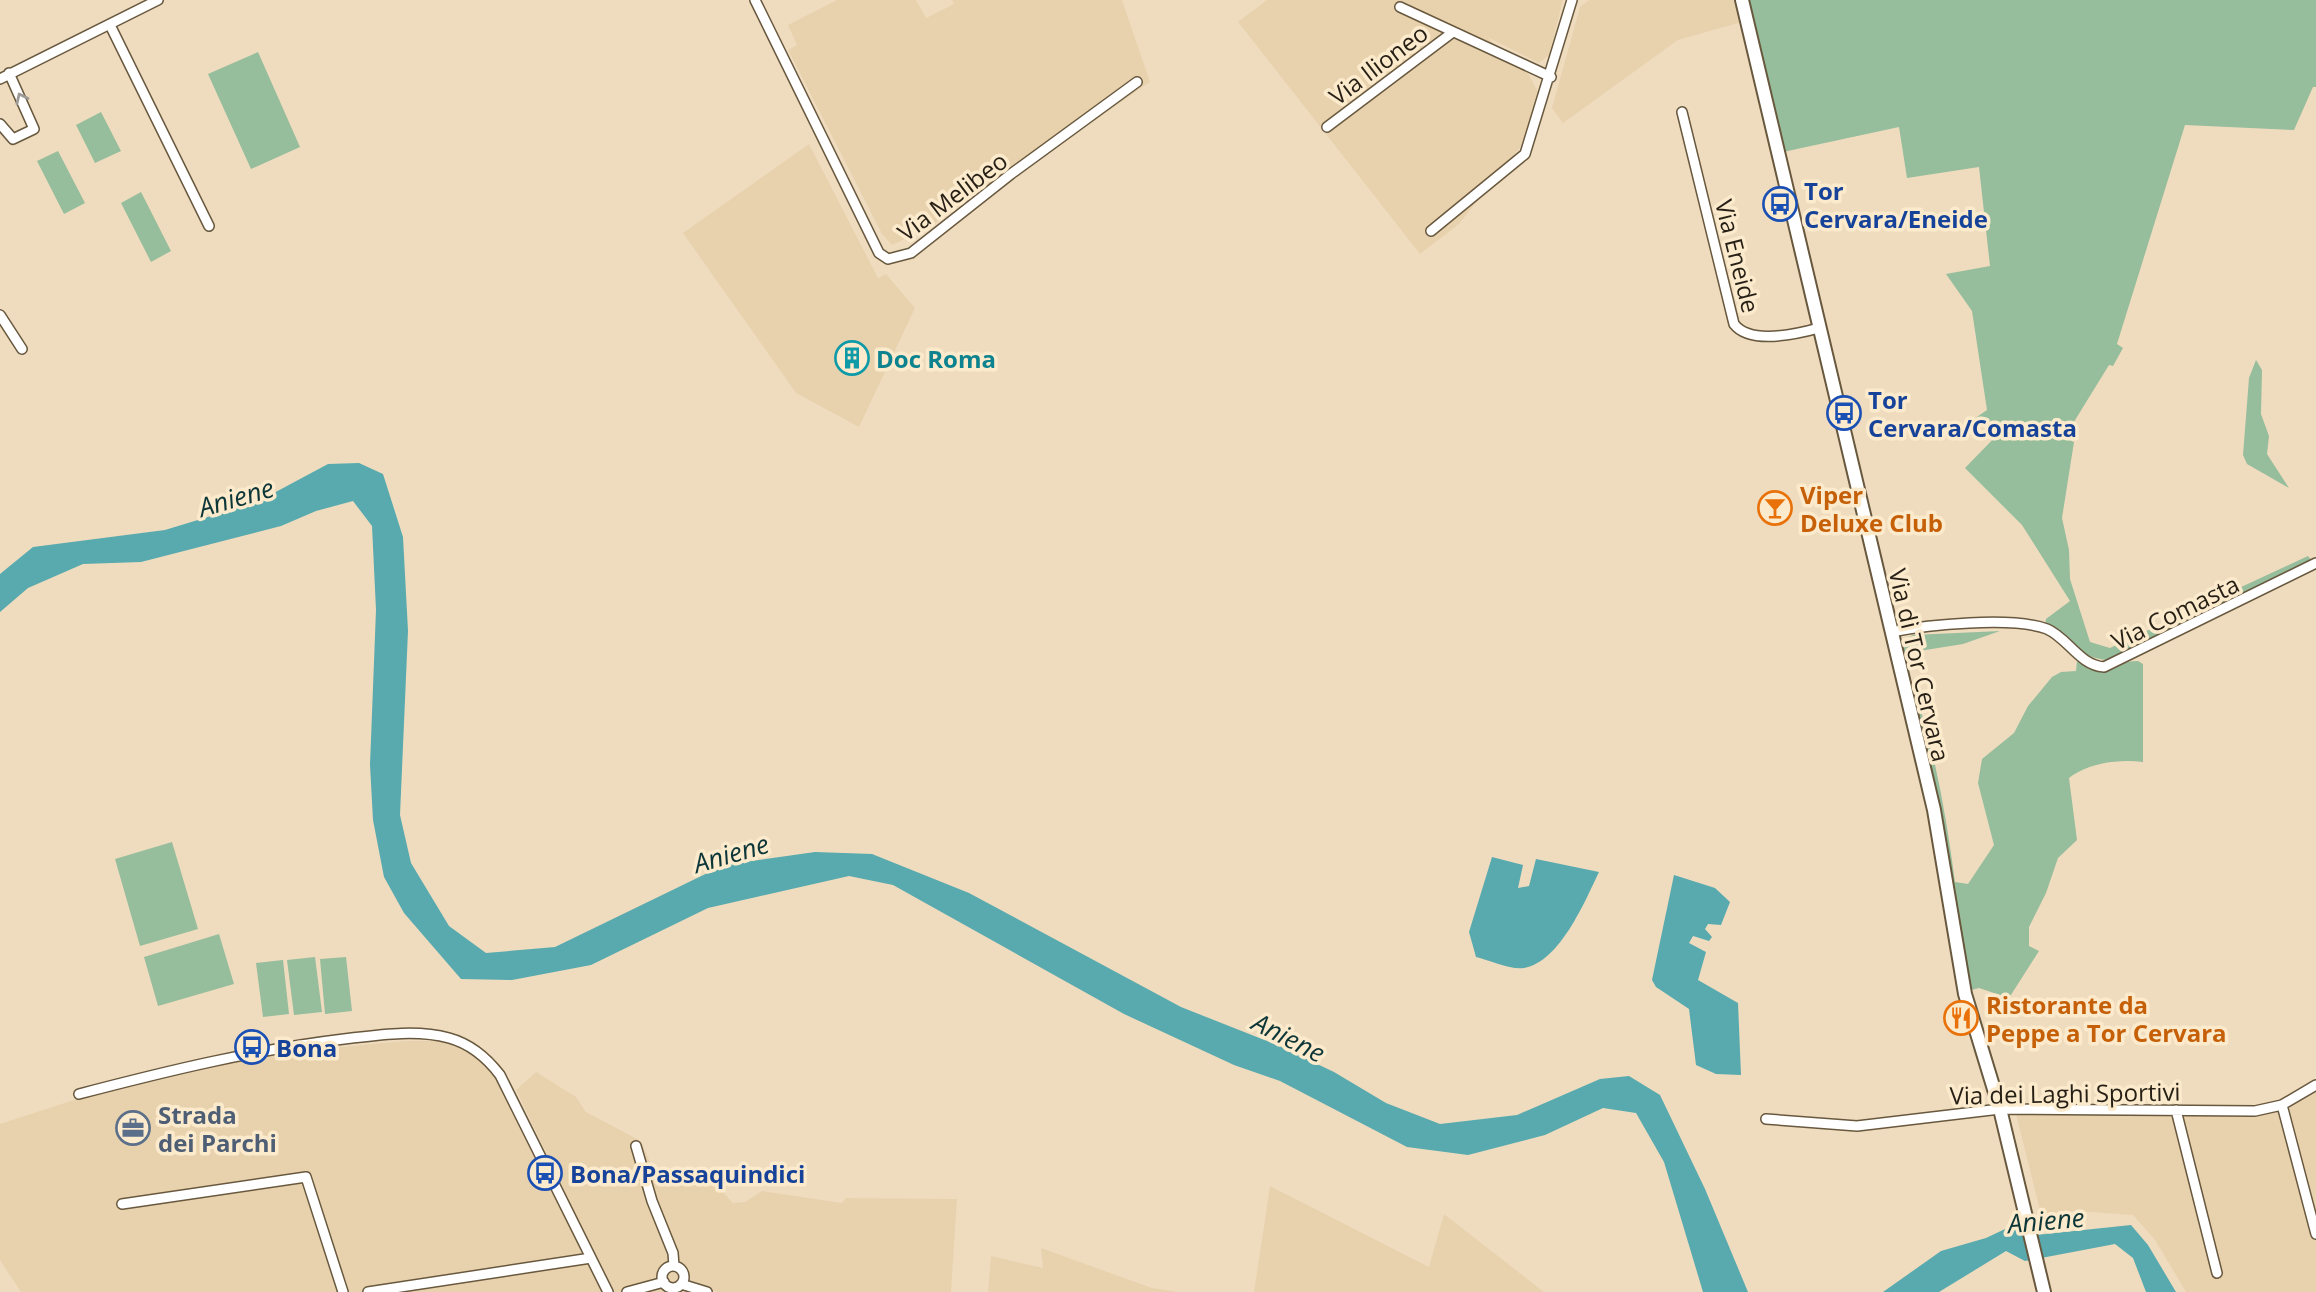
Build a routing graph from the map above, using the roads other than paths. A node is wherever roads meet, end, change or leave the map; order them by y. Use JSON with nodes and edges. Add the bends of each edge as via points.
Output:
{"nodes":[{"id":1,"x":158,"y":0,"type":"edge"},
{"id":2,"x":755,"y":0,"type":"edge"},
{"id":3,"x":1572,"y":0,"type":"edge"},
{"id":4,"x":1742,"y":0,"type":"edge"},
{"id":5,"x":1400,"y":7,"type":"dead end"},
{"id":6,"x":110,"y":25,"type":"junction"},
{"id":7,"x":1453,"y":32,"type":"junction"},
{"id":8,"x":3,"y":77,"type":"edge"},
{"id":9,"x":1551,"y":77,"type":"junction"},
{"id":10,"x":1137,"y":82,"type":"dead end"},
{"id":11,"x":1682,"y":111,"type":"dead end"},
{"id":12,"x":0,"y":124,"type":"edge"},
{"id":13,"x":1326,"y":127,"type":"dead end"},
{"id":14,"x":209,"y":226,"type":"dead end"},
{"id":15,"x":1431,"y":231,"type":"dead end"},
{"id":16,"x":0,"y":315,"type":"edge"},
{"id":17,"x":1819,"y":328,"type":"junction"},
{"id":18,"x":22,"y":349,"type":"dead end"},
{"id":19,"x":2316,"y":563,"type":"edge"},
{"id":20,"x":1891,"y":632,"type":"junction"},
{"id":21,"x":2316,"y":1085,"type":"edge"},
{"id":22,"x":79,"y":1094,"type":"dead end"},
{"id":23,"x":2282,"y":1105,"type":"junction"},
{"id":24,"x":2000,"y":1109,"type":"junction"},
{"id":25,"x":2176,"y":1110,"type":"junction"},
{"id":26,"x":1766,"y":1119,"type":"dead end"},
{"id":27,"x":636,"y":1146,"type":"dead end"},
{"id":28,"x":122,"y":1204,"type":"dead end"},
{"id":29,"x":2316,"y":1234,"type":"edge"},
{"id":30,"x":591,"y":1258,"type":"junction"},
{"id":31,"x":674,"y":1266,"type":"junction"},
{"id":32,"x":2217,"y":1273,"type":"dead end"},
{"id":33,"x":664,"y":1282,"type":"junction"},
{"id":34,"x":681,"y":1284,"type":"junction"},
{"id":35,"x":2044,"y":1289,"type":"edge"},
{"id":36,"x":343,"y":1292,"type":"edge"},
{"id":37,"x":368,"y":1292,"type":"edge"},
{"id":38,"x":608,"y":1292,"type":"edge"},
{"id":39,"x":627,"y":1292,"type":"edge"},
{"id":40,"x":707,"y":1292,"type":"edge"}],
"edges":[{"from":1,"to":6,"type":"street"},
{"from":2,"to":10,"type":"street","name":"Via Melibeo","via":[[879,253],[888,259],[911,254]]},
{"from":3,"to":9,"type":"street"},
{"from":4,"to":17,"type":"street","name":"Via di Tor Cervara"},
{"from":5,"to":7,"type":"street"},
{"from":6,"to":8,"type":"street"},
{"from":6,"to":14,"type":"street"},
{"from":7,"to":9,"type":"street"},
{"from":7,"to":13,"type":"street","name":"Via Ilioneo"},
{"from":12,"to":8,"type":"street","one_way":true,"via":[[13,139],[34,129]]},
{"from":9,"to":15,"type":"street","via":[[1525,153]]},
{"from":11,"to":17,"type":"street","name":"Via Eneide","via":[[1735,327],[1753,334],[1796,334]]},
{"from":16,"to":18,"type":"street"},
{"from":17,"to":20,"type":"street","name":"Via di Tor Cervara"},
{"from":19,"to":20,"type":"street","name":"Via Comasta","via":[[2104,667],[2091,664],[2048,630],[2031,626],[1934,625]]},
{"from":20,"to":24,"type":"street","name":"Via di Tor Cervara","via":[[1934,810],[1965,994]]},
{"from":21,"to":23,"type":"street","name":"Via dei Laghi Sportivi"},
{"from":22,"to":30,"type":"street","via":[[216,1058],[286,1046],[412,1034],[458,1041],[482,1055],[500,1075]]},
{"from":23,"to":25,"type":"street","name":"Via dei Laghi Sportivi","via":[[2255,1111]]},
{"from":23,"to":29,"type":"street"},
{"from":24,"to":25,"type":"street","name":"Via dei Laghi Sportivi"},
{"from":24,"to":26,"type":"street","name":"Via dei Laghi Sportivi","via":[[1857,1126]]},
{"from":24,"to":35,"type":"street","name":"Via di Tor Cervara"},
{"from":25,"to":32,"type":"street"},
{"from":27,"to":31,"type":"street"},
{"from":28,"to":36,"type":"street","via":[[306,1177]]},
{"from":30,"to":37,"type":"street"},
{"from":30,"to":38,"type":"street"},
{"from":31,"to":33,"type":"street","via":[[665,1270]]},
{"from":31,"to":34,"type":"street","via":[[684,1275]]},
{"from":33,"to":34,"type":"street","via":[[672,1287]]},
{"from":33,"to":39,"type":"street"},
{"from":34,"to":40,"type":"street"}]}
